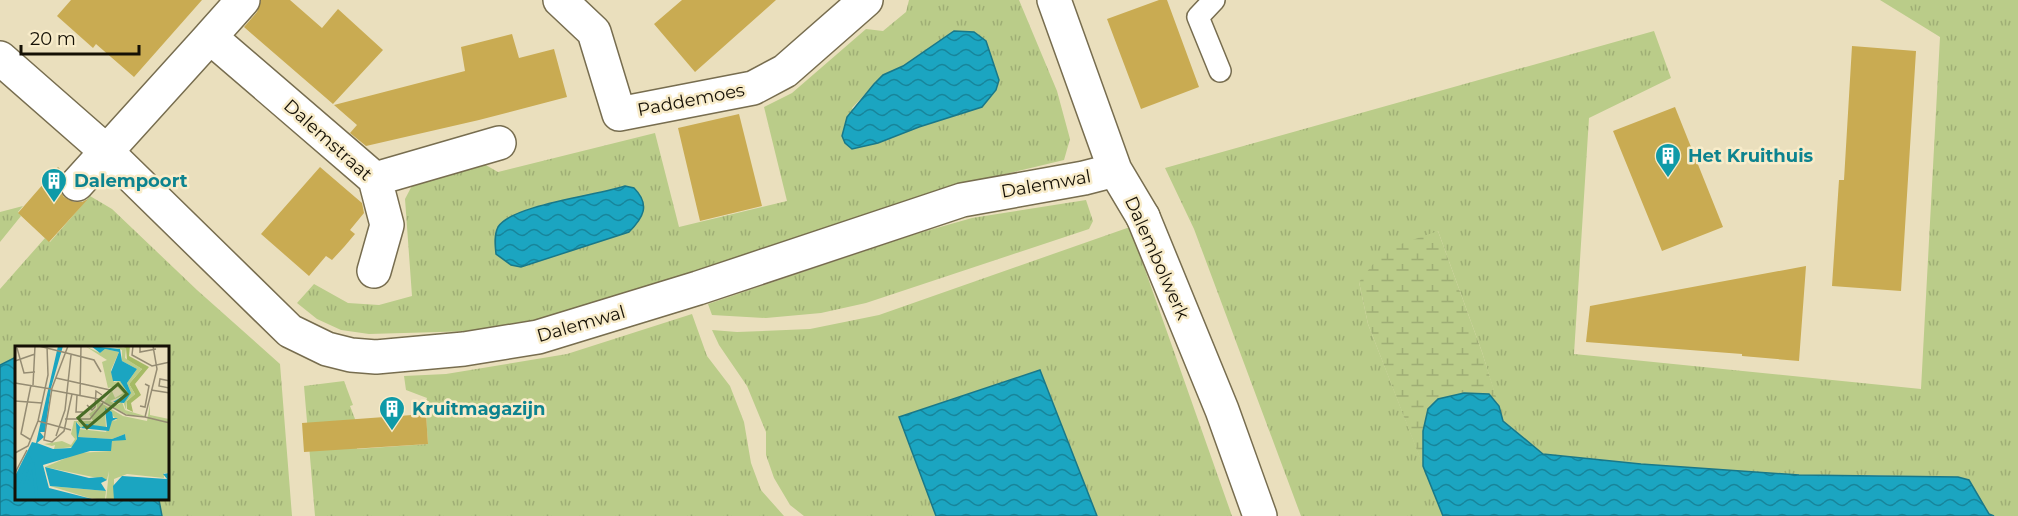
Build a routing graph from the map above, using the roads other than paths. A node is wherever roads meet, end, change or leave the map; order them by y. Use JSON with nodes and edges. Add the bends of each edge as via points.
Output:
{"nodes":[{"id":1,"x":243,"y":0,"type":"edge"},
{"id":2,"x":560,"y":0,"type":"edge"},
{"id":3,"x":866,"y":0,"type":"edge"},
{"id":4,"x":1054,"y":0,"type":"edge"},
{"id":5,"x":1214,"y":0,"type":"edge"},
{"id":6,"x":210,"y":37,"type":"junction"},
{"id":7,"x":0,"y":58,"type":"edge"},
{"id":8,"x":1220,"y":71,"type":"dead end"},
{"id":9,"x":499,"y":143,"type":"dead end"},
{"id":10,"x":106,"y":151,"type":"junction"},
{"id":11,"x":1115,"y":170,"type":"junction"},
{"id":12,"x":375,"y":179,"type":"junction"},
{"id":13,"x":76,"y":184,"type":"dead end"},
{"id":14,"x":374,"y":271,"type":"dead end"},
{"id":15,"x":1260,"y":516,"type":"edge"}],
"edges":[{"from":1,"to":6,"type":"street"},
{"from":2,"to":3,"type":"street","name":"Paddemoes","via":[[594,32],[619,114],[753,88],[785,71]]},
{"from":4,"to":11,"type":"street","name":"Dalembolwerk"},
{"from":5,"to":8,"type":"lane","via":[[1198,17]]},
{"from":6,"to":10,"type":"street"},
{"from":6,"to":12,"type":"street","name":"Dalemstraat"},
{"from":7,"to":10,"type":"street","name":"Dalemwal"},
{"from":9,"to":12,"type":"street"},
{"from":10,"to":11,"type":"street","name":"Dalemwal","via":[[290,331],[327,349],[376,357],[538,337],[962,200]]},
{"from":10,"to":13,"type":"street"},
{"from":11,"to":15,"type":"street","name":"Dalembolwerk","via":[[1143,217],[1222,410]]},
{"from":12,"to":14,"type":"street","name":"Dalemstraat","via":[[387,225]]}]}
